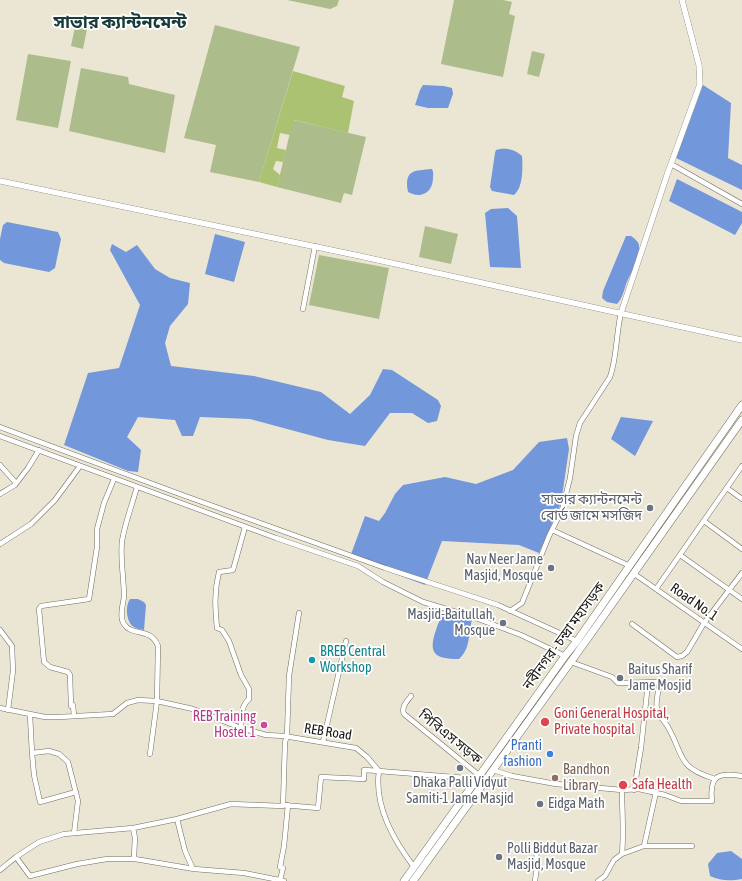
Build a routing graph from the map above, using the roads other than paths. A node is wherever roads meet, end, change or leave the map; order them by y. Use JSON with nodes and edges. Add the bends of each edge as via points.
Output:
{"nodes":[{"id":1,"x":682,"y":0,"type":"edge"},
{"id":2,"x":671,"y":164,"type":"junction"},
{"id":3,"x":0,"y":181,"type":"edge"},
{"id":4,"x":742,"y":204,"type":"edge"},
{"id":5,"x":315,"y":246,"type":"junction"},
{"id":6,"x":303,"y":309,"type":"dead end"},
{"id":7,"x":621,"y":313,"type":"junction"},
{"id":8,"x":742,"y":340,"type":"edge"},
{"id":9,"x":742,"y":405,"type":"edge"},
{"id":10,"x":742,"y":420,"type":"edge"},
{"id":11,"x":0,"y":427,"type":"edge"},
{"id":12,"x":1,"y":437,"type":"edge"},
{"id":13,"x":39,"y":450,"type":"junction"},
{"id":14,"x":0,"y":465,"type":"edge"},
{"id":15,"x":80,"y":466,"type":"junction"},
{"id":16,"x":742,"y":466,"type":"edge"},
{"id":17,"x":114,"y":479,"type":"junction"},
{"id":18,"x":16,"y":483,"type":"junction"},
{"id":19,"x":137,"y":487,"type":"junction"},
{"id":20,"x":727,"y":488,"type":"junction"},
{"id":21,"x":0,"y":494,"type":"edge"},
{"id":22,"x":742,"y":499,"type":"edge"},
{"id":23,"x":704,"y":521,"type":"junction"},
{"id":24,"x":245,"y":527,"type":"junction"},
{"id":25,"x":552,"y":530,"type":"junction"},
{"id":26,"x":0,"y":544,"type":"edge"},
{"id":27,"x":742,"y":549,"type":"edge"},
{"id":28,"x":680,"y":555,"type":"junction"},
{"id":29,"x":630,"y":566,"type":"junction"},
{"id":30,"x":633,"y":573,"type":"junction"},
{"id":31,"x":742,"y":573,"type":"edge"},
{"id":32,"x":656,"y":589,"type":"junction"},
{"id":33,"x":729,"y":590,"type":"junction"},
{"id":34,"x":742,"y":600,"type":"edge"},
{"id":35,"x":510,"y":611,"type":"junction"},
{"id":36,"x":300,"y":613,"type":"dead end"},
{"id":37,"x":704,"y":623,"type":"junction"},
{"id":38,"x":632,"y":624,"type":"dead end"},
{"id":39,"x":0,"y":630,"type":"edge"},
{"id":40,"x":0,"y":640,"type":"edge"},
{"id":41,"x":8,"y":640,"type":"junction"},
{"id":42,"x":346,"y":641,"type":"dead end"},
{"id":43,"x":577,"y":641,"type":"junction"},
{"id":44,"x":742,"y":649,"type":"edge"},
{"id":45,"x":565,"y":656,"type":"junction"},
{"id":46,"x":571,"y":662,"type":"junction"},
{"id":47,"x":648,"y":683,"type":"junction"},
{"id":48,"x":411,"y":696,"type":"dead end"},
{"id":49,"x":157,"y":701,"type":"junction"},
{"id":50,"x":0,"y":708,"type":"edge"},
{"id":51,"x":8,"y":710,"type":"junction"},
{"id":52,"x":30,"y":715,"type":"junction"},
{"id":53,"x":74,"y":716,"type":"junction"},
{"id":54,"x":241,"y":728,"type":"junction"},
{"id":55,"x":287,"y":736,"type":"junction"},
{"id":56,"x":323,"y":742,"type":"junction"},
{"id":57,"x":32,"y":753,"type":"junction"},
{"id":58,"x":150,"y":754,"type":"dead end"},
{"id":59,"x":493,"y":770,"type":"junction"},
{"id":60,"x":379,"y":771,"type":"junction"},
{"id":61,"x":742,"y":776,"type":"edge"},
{"id":62,"x":479,"y":777,"type":"junction"},
{"id":63,"x":715,"y":778,"type":"junction"},
{"id":64,"x":622,"y":790,"type":"junction"},
{"id":65,"x":634,"y":790,"type":"junction"},
{"id":66,"x":76,"y":792,"type":"junction"},
{"id":67,"x":656,"y":792,"type":"junction"},
{"id":68,"x":286,"y":805,"type":"junction"},
{"id":69,"x":177,"y":819,"type":"junction"},
{"id":70,"x":133,"y":828,"type":"junction"},
{"id":71,"x":74,"y":833,"type":"junction"},
{"id":72,"x":644,"y":846,"type":"junction"},
{"id":73,"x":692,"y":846,"type":"dead end"},
{"id":74,"x":536,"y":847,"type":"dead end"},
{"id":75,"x":622,"y":854,"type":"junction"},
{"id":76,"x":16,"y":856,"type":"junction"},
{"id":77,"x":135,"y":859,"type":"junction"},
{"id":78,"x":414,"y":867,"type":"junction"},
{"id":79,"x":193,"y":869,"type":"junction"},
{"id":80,"x":0,"y":870,"type":"edge"},
{"id":81,"x":282,"y":881,"type":"edge"},
{"id":82,"x":404,"y":881,"type":"edge"},
{"id":83,"x":413,"y":881,"type":"edge"},
{"id":84,"x":535,"y":881,"type":"edge"},
{"id":85,"x":598,"y":881,"type":"edge"}],
"edges":[{"from":1,"to":2,"type":"street","via":[[699,65],[700,84]]},
{"from":2,"to":4,"type":"street"},
{"from":2,"to":7,"type":"street"},
{"from":3,"to":5,"type":"street"},
{"from":5,"to":6,"type":"street"},
{"from":5,"to":7,"type":"street"},
{"from":7,"to":8,"type":"street"},
{"from":7,"to":25,"type":"street","via":[[613,369],[580,424],[562,510]]},
{"from":9,"to":29,"type":"highway","name":"নবীনগর - চন্দ্রা মহাসড়ক"},
{"from":10,"to":30,"type":"highway","name":"নবীনগর - চন্দ্রা মহাসড়ক"},
{"from":11,"to":35,"type":"street","via":[[163,488]]},
{"from":12,"to":13,"type":"street"},
{"from":13,"to":15,"type":"street"},
{"from":13,"to":18,"type":"street"},
{"from":14,"to":18,"type":"street"},
{"from":15,"to":17,"type":"street"},
{"from":15,"to":26,"type":"street","via":[[55,500],[31,524]]},
{"from":16,"to":20,"type":"street"},
{"from":17,"to":19,"type":"street"},
{"from":17,"to":53,"type":"street","via":[[97,529],[90,600],[41,606],[39,609],[44,662],[70,675],[71,706],[73,705]]},
{"from":18,"to":21,"type":"street"},
{"from":19,"to":24,"type":"street"},
{"from":19,"to":49,"type":"street","via":[[122,541],[122,622],[125,626],[156,640]]},
{"from":20,"to":22,"type":"street"},
{"from":20,"to":23,"type":"street"},
{"from":23,"to":27,"type":"street"},
{"from":23,"to":28,"type":"street"},
{"from":24,"to":45,"type":"street","via":[[358,566],[423,602],[480,619]]},
{"from":24,"to":54,"type":"street","via":[[233,570],[219,572],[214,605],[217,628],[222,630],[229,641],[249,689],[249,699],[242,709]]},
{"from":25,"to":29,"type":"street"},
{"from":25,"to":35,"type":"street","via":[[522,603]]},
{"from":28,"to":32,"type":"street"},
{"from":28,"to":33,"type":"street"},
{"from":29,"to":43,"type":"highway","name":"নবীনগর - চন্দ্রা মহাসড়ক"},
{"from":30,"to":32,"type":"street","name":"Road No. 1"},
{"from":30,"to":46,"type":"highway","name":"নবীনগর - চন্দ্রা মহাসড়ক"},
{"from":31,"to":33,"type":"street"},
{"from":32,"to":37,"type":"street","name":"Road No. 1"},
{"from":33,"to":34,"type":"street"},
{"from":33,"to":37,"type":"street"},
{"from":35,"to":43,"type":"street"},
{"from":36,"to":55,"type":"street","via":[[289,676]]},
{"from":37,"to":38,"type":"street","via":[[687,652],[677,657]]},
{"from":37,"to":44,"type":"street","name":"Road No. 1"},
{"from":39,"to":41,"type":"street"},
{"from":40,"to":41,"type":"street"},
{"from":41,"to":51,"type":"street","via":[[12,646],[13,671]]},
{"from":42,"to":56,"type":"street"},
{"from":43,"to":45,"type":"highway","name":"নবীনগর - চন্দ্রা মহাসড়ক"},
{"from":45,"to":62,"type":"highway","name":"নবীনগর - চন্দ্রা মহাসড়ক"},
{"from":46,"to":47,"type":"street","via":[[612,677],[618,683]]},
{"from":46,"to":59,"type":"highway","name":"নবীনগর - চন্দ্রা মহাসড়ক"},
{"from":47,"to":63,"type":"street","via":[[660,682],[657,709],[685,763],[702,774]]},
{"from":47,"to":65,"type":"street"},
{"from":48,"to":62,"type":"street","name":"পিবিএস সড়ক","via":[[404,706],[404,714]]},
{"from":49,"to":53,"type":"street","name":"REB Road","via":[[138,700],[127,703],[113,714]]},
{"from":49,"to":54,"type":"street","name":"REB Road","via":[[193,709]]},
{"from":49,"to":58,"type":"street"},
{"from":50,"to":51,"type":"street","name":"REB Road"},
{"from":51,"to":52,"type":"street","name":"REB Road"},
{"from":52,"to":53,"type":"street","name":"REB Road"},
{"from":52,"to":57,"type":"street"},
{"from":54,"to":55,"type":"street","name":"REB Road","via":[[266,735]]},
{"from":55,"to":56,"type":"street","name":"REB Road"},
{"from":55,"to":68,"type":"street"},
{"from":56,"to":60,"type":"street","name":"REB Road","via":[[356,748]]},
{"from":57,"to":66,"type":"street","via":[[49,751],[68,762]]},
{"from":57,"to":66,"type":"street","via":[[40,802]]},
{"from":59,"to":64,"type":"street","via":[[556,784]]},
{"from":59,"to":83,"type":"highway","name":"নবীনগর - চন্দ্রা মহাসড়ক"},
{"from":60,"to":62,"type":"street"},
{"from":60,"to":68,"type":"street","via":[[364,770],[364,779],[321,777],[318,808]]},
{"from":60,"to":78,"type":"street","via":[[379,798],[383,810],[396,840]]},
{"from":61,"to":63,"type":"street","via":[[726,774]]},
{"from":62,"to":78,"type":"highway","name":"নবীনগর - চন্দ্রা মহাসড়ক"},
{"from":63,"to":67,"type":"street","via":[[712,801],[681,801]]},
{"from":64,"to":65,"type":"street"},
{"from":64,"to":75,"type":"street"},
{"from":65,"to":67,"type":"street"},
{"from":66,"to":71,"type":"street","via":[[78,801]]},
{"from":67,"to":72,"type":"street"},
{"from":68,"to":69,"type":"street","via":[[231,804]]},
{"from":68,"to":81,"type":"street","via":[[280,867],[283,868]]},
{"from":69,"to":70,"type":"street"},
{"from":69,"to":79,"type":"street","via":[[185,851]]},
{"from":70,"to":71,"type":"street"},
{"from":70,"to":77,"type":"street"},
{"from":71,"to":76,"type":"street","via":[[39,842]]},
{"from":72,"to":73,"type":"street"},
{"from":72,"to":75,"type":"street"},
{"from":74,"to":84,"type":"street"},
{"from":75,"to":85,"type":"street"},
{"from":76,"to":77,"type":"street","via":[[30,876],[107,859]]},
{"from":76,"to":80,"type":"street"},
{"from":77,"to":79,"type":"street"},
{"from":78,"to":82,"type":"highway","name":"নবীনগর - চন্দ্রা মহাসড়ক"},
{"from":79,"to":81,"type":"street","via":[[244,873]]}]}
